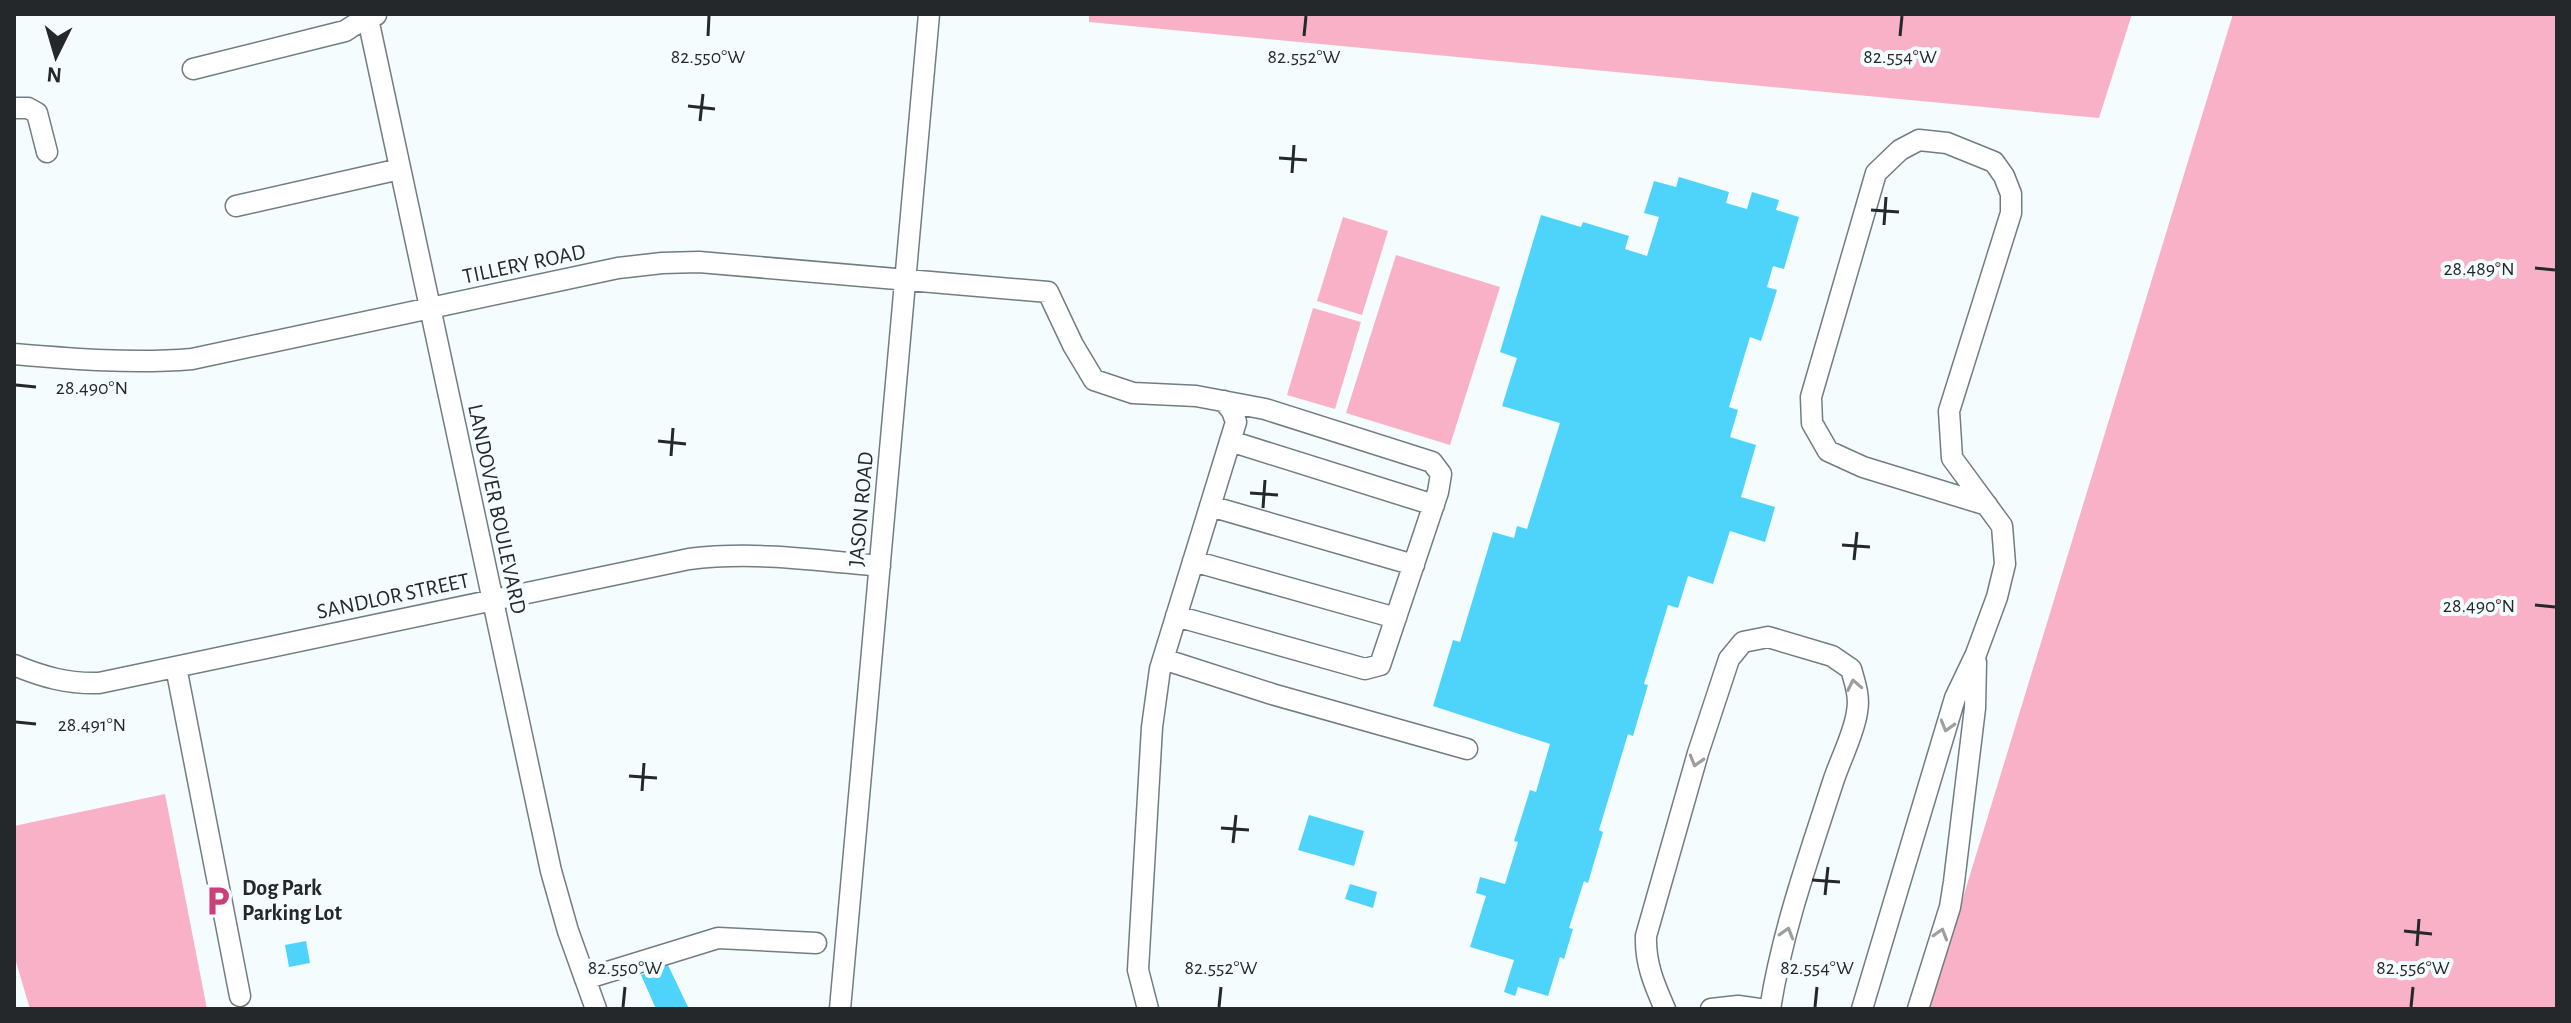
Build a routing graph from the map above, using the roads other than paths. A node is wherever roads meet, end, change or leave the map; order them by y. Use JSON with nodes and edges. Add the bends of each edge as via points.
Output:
{"nodes":[{"id":1,"x":929,"y":14,"type":"edge"},
{"id":2,"x":371,"y":15,"type":"edge"},
{"id":3,"x":193,"y":69,"type":"dead end"},
{"id":4,"x":14,"y":108,"type":"edge"},
{"id":5,"x":47,"y":152,"type":"dead end"},
{"id":6,"x":400,"y":169,"type":"junction"},
{"id":7,"x":236,"y":206,"type":"dead end"},
{"id":8,"x":906,"y":280,"type":"junction"},
{"id":9,"x":430,"y":308,"type":"junction"},
{"id":10,"x":14,"y":354,"type":"edge"},
{"id":11,"x":1224,"y":401,"type":"junction"},
{"id":12,"x":1230,"y":441,"type":"junction"},
{"id":13,"x":1434,"y":505,"type":"junction"},
{"id":14,"x":1987,"y":505,"type":"junction"},
{"id":15,"x":1210,"y":506,"type":"junction"},
{"id":16,"x":1193,"y":561,"type":"junction"},
{"id":17,"x":1414,"y":565,"type":"junction"},
{"id":18,"x":880,"y":566,"type":"junction"},
{"id":19,"x":492,"y":600,"type":"junction"},
{"id":20,"x":1176,"y":616,"type":"junction"},
{"id":21,"x":1396,"y":618,"type":"junction"},
{"id":22,"x":1976,"y":654,"type":"junction"},
{"id":23,"x":1163,"y":659,"type":"junction"},
{"id":24,"x":14,"y":665,"type":"edge"},
{"id":25,"x":176,"y":667,"type":"junction"},
{"id":26,"x":1467,"y":749,"type":"dead end"},
{"id":27,"x":816,"y":943,"type":"dead end"},
{"id":28,"x":585,"y":979,"type":"junction"},
{"id":29,"x":240,"y":996,"type":"dead end"},
{"id":30,"x":596,"y":1009,"type":"edge"},
{"id":31,"x":840,"y":1009,"type":"edge"},
{"id":32,"x":1148,"y":1009,"type":"edge"},
{"id":33,"x":1665,"y":1009,"type":"edge"},
{"id":34,"x":1711,"y":1009,"type":"edge"},
{"id":35,"x":1759,"y":1009,"type":"edge"},
{"id":36,"x":1770,"y":1009,"type":"edge"},
{"id":37,"x":1862,"y":1009,"type":"edge"},
{"id":38,"x":1918,"y":1009,"type":"edge"}],
"edges":[{"from":1,"to":8,"type":"street","name":"JASON ROAD"},
{"from":2,"to":3,"type":"street","via":[[345,31]]},
{"from":2,"to":6,"type":"street","name":"LANDOVER BOULEVARD"},
{"from":4,"to":5,"type":"street","via":[[37,113]]},
{"from":6,"to":7,"type":"street"},
{"from":6,"to":9,"type":"street","name":"LANDOVER BOULEVARD"},
{"from":8,"to":9,"type":"street","name":"TILLERY ROAD","via":[[662,263]]},
{"from":8,"to":11,"type":"street","name":"TILLERY ROAD","via":[[1048,292],[1094,380],[1133,393]]},
{"from":8,"to":18,"type":"street","name":"JASON ROAD"},
{"from":9,"to":10,"type":"street","name":"TILLERY ROAD","via":[[192,359],[115,362]]},
{"from":9,"to":19,"type":"street","name":"LANDOVER BOULEVARD"},
{"from":11,"to":12,"type":"street","via":[[1236,422]]},
{"from":11,"to":13,"type":"street","via":[[1432,462],[1441,474]]},
{"from":12,"to":13,"type":"street"},
{"from":12,"to":15,"type":"street"},
{"from":13,"to":17,"type":"street"},
{"from":14,"to":14,"type":"street","via":[[1952,458],[1949,411],[2011,213],[2011,194],[1994,162],[1947,143],[1919,140],[1876,173],[1811,397],[1812,423],[1828,451]]},
{"from":14,"to":22,"type":"street","via":[[2002,526],[2005,564]]},
{"from":15,"to":16,"type":"street"},
{"from":15,"to":17,"type":"street"},
{"from":16,"to":20,"type":"street"},
{"from":16,"to":21,"type":"street"},
{"from":17,"to":21,"type":"street"},
{"from":18,"to":19,"type":"street","name":"SANDLOR STREET","via":[[722,555]]},
{"from":18,"to":31,"type":"street","name":"JASON ROAD"},
{"from":19,"to":25,"type":"street","name":"SANDLOR STREET"},
{"from":19,"to":28,"type":"street","name":"LANDOVER BOULEVARD","via":[[551,871]]},
{"from":20,"to":21,"type":"street","via":[[1365,669],[1380,665]]},
{"from":20,"to":23,"type":"street"},
{"from":22,"to":37,"type":"street","one_way":true,"via":[[1955,698]]},
{"from":38,"to":22,"type":"street","one_way":true,"via":[[1950,907],[1975,708]]},
{"from":23,"to":26,"type":"street"},
{"from":23,"to":32,"type":"street","via":[[1152,727],[1139,940],[1138,970]]},
{"from":24,"to":25,"type":"street","name":"SANDLOR STREET","via":[[73,684]]},
{"from":25,"to":29,"type":"street"},
{"from":27,"to":28,"type":"street","via":[[718,938]]},
{"from":28,"to":30,"type":"street","name":"LANDOVER BOULEVARD"},
{"from":36,"to":33,"type":"street","one_way":true,"via":[[1795,901],[1857,712],[1857,688],[1851,669],[1832,656],[1768,637],[1743,642],[1729,659],[1646,936],[1645,954]]},
{"from":34,"to":35,"type":"street"}]}
